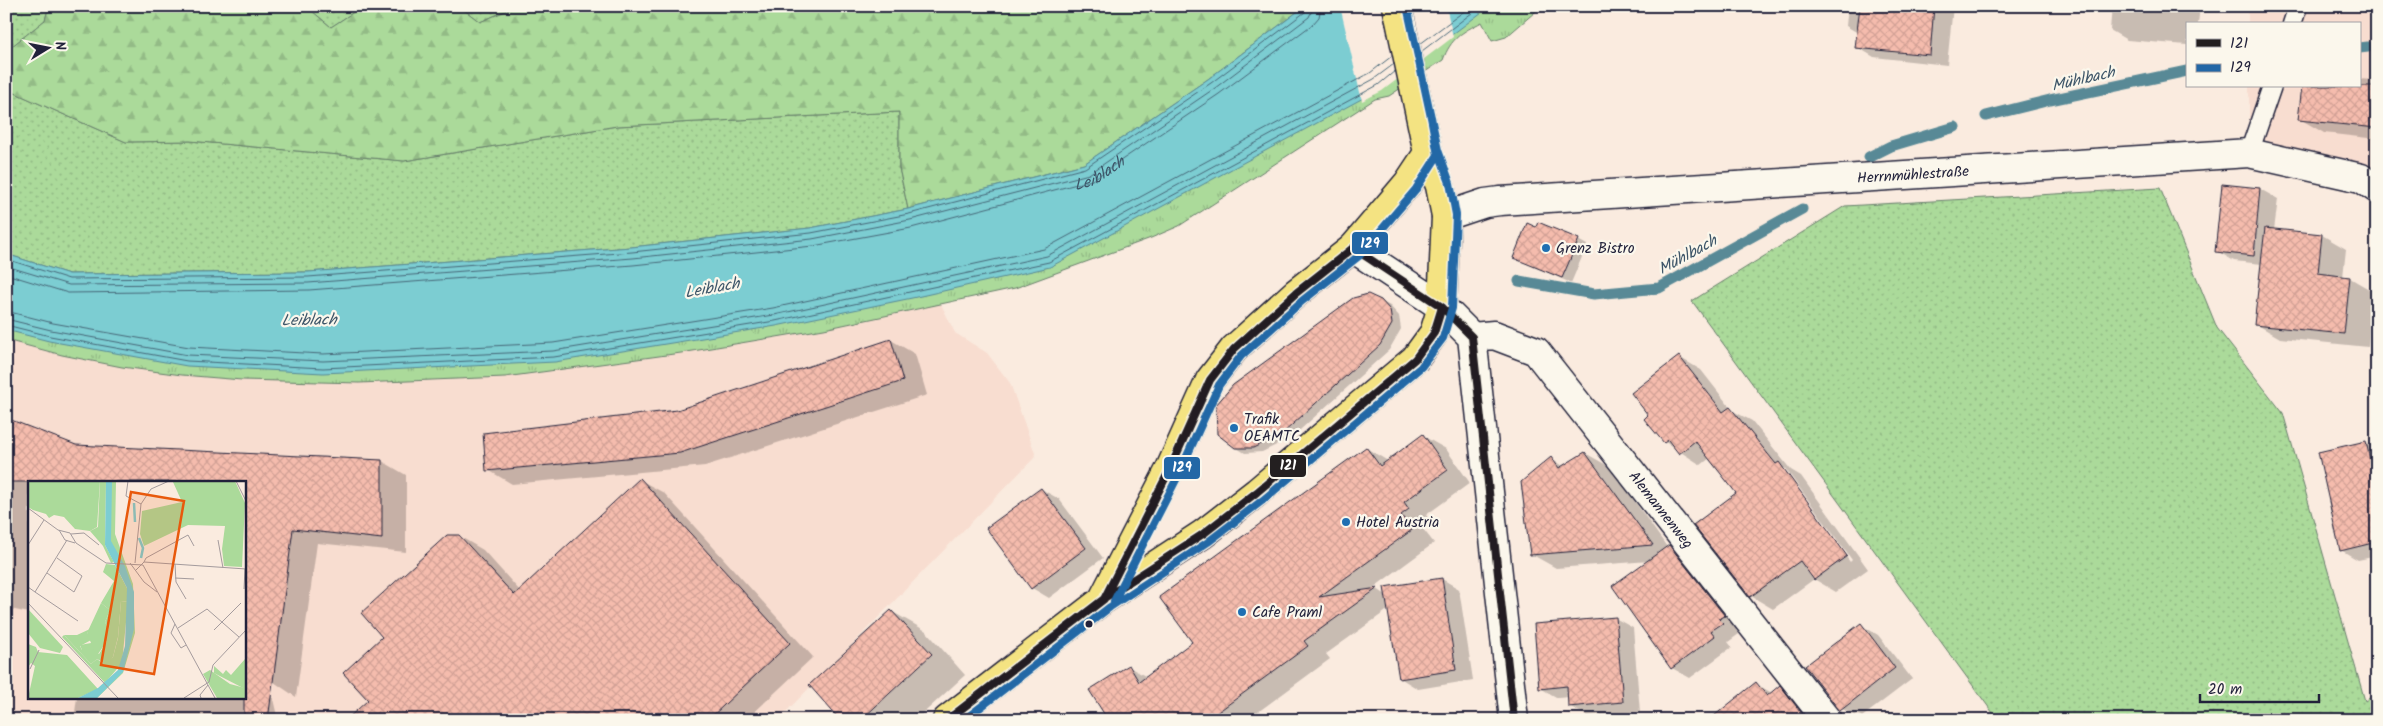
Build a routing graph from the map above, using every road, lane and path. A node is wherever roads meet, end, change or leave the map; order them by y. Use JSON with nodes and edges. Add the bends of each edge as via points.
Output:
{"nodes":[{"id":1,"x":1397,"y":6,"type":"edge"},
{"id":2,"x":2298,"y":6,"type":"edge"},
{"id":3,"x":2293,"y":22,"type":"edge"},
{"id":4,"x":2271,"y":88,"type":"edge"},
{"id":5,"x":1428,"y":153,"type":"junction"},
{"id":6,"x":2250,"y":153,"type":"junction"},
{"id":7,"x":2377,"y":189,"type":"edge"},
{"id":8,"x":1446,"y":216,"type":"junction"},
{"id":9,"x":1353,"y":248,"type":"junction"},
{"id":10,"x":1442,"y":307,"type":"junction"},
{"id":11,"x":1472,"y":337,"type":"junction"},
{"id":12,"x":1104,"y":599,"type":"junction"},
{"id":13,"x":947,"y":720,"type":"edge"},
{"id":14,"x":1514,"y":720,"type":"edge"},
{"id":15,"x":1827,"y":720,"type":"edge"}],
"edges":[{"from":1,"to":5,"type":"main road"},
{"from":2,"to":3,"type":"lane"},
{"from":4,"to":6,"type":"lane"},
{"from":5,"to":8,"type":"main road"},
{"from":5,"to":9,"type":"main road","via":[[1408,183]]},
{"from":6,"to":7,"type":"street","name":"Herrnmühlestraße","via":[[2361,178]]},
{"from":6,"to":8,"type":"street","name":"Herrnmühlestraße","via":[[1519,199],[1485,203]]},
{"from":8,"to":10,"type":"main road"},
{"from":9,"to":10,"type":"street"},
{"from":9,"to":12,"type":"main road","via":[[1296,293],[1241,343],[1210,380]]},
{"from":10,"to":11,"type":"street"},
{"from":10,"to":12,"type":"main road","via":[[1434,333],[1415,359],[1203,534]]},
{"from":11,"to":14,"type":"street"},
{"from":11,"to":15,"type":"street","name":"Alemannenweg","via":[[1494,335],[1536,351]]},
{"from":12,"to":13,"type":"main road"}]}
